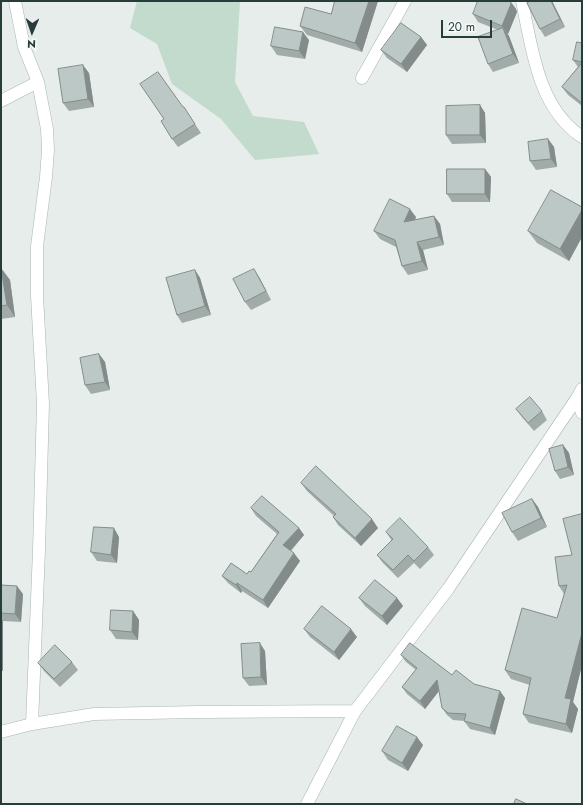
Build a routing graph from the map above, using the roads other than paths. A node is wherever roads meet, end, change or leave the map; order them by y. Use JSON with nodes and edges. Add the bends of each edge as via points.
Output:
{"nodes":[{"id":1,"x":15,"y":1,"type":"edge"},
{"id":2,"x":405,"y":1,"type":"edge"},
{"id":3,"x":522,"y":1,"type":"edge"},
{"id":4,"x":362,"y":78,"type":"dead end"},
{"id":5,"x":38,"y":82,"type":"junction"},
{"id":6,"x":1,"y":101,"type":"edge"},
{"id":7,"x":582,"y":137,"type":"edge"},
{"id":8,"x":579,"y":394,"type":"edge"},
{"id":9,"x":582,"y":413,"type":"edge"},
{"id":10,"x":355,"y":711,"type":"junction"},
{"id":11,"x":32,"y":724,"type":"junction"},
{"id":12,"x":1,"y":732,"type":"edge"},
{"id":13,"x":307,"y":804,"type":"edge"}],
"edges":[{"from":1,"to":5,"type":"street","via":[[24,47]]},
{"from":2,"to":4,"type":"street"},
{"from":3,"to":7,"type":"street","via":[[532,52],[547,95],[558,115],[571,130]]},
{"from":5,"to":6,"type":"street"},
{"from":5,"to":11,"type":"street","via":[[47,129],[48,150],[37,246],[36,296],[43,404]]},
{"from":8,"to":9,"type":"street"},
{"from":8,"to":10,"type":"street","via":[[448,589]]},
{"from":10,"to":11,"type":"street","via":[[94,714]]},
{"from":10,"to":13,"type":"street"},
{"from":11,"to":12,"type":"street"}]}
